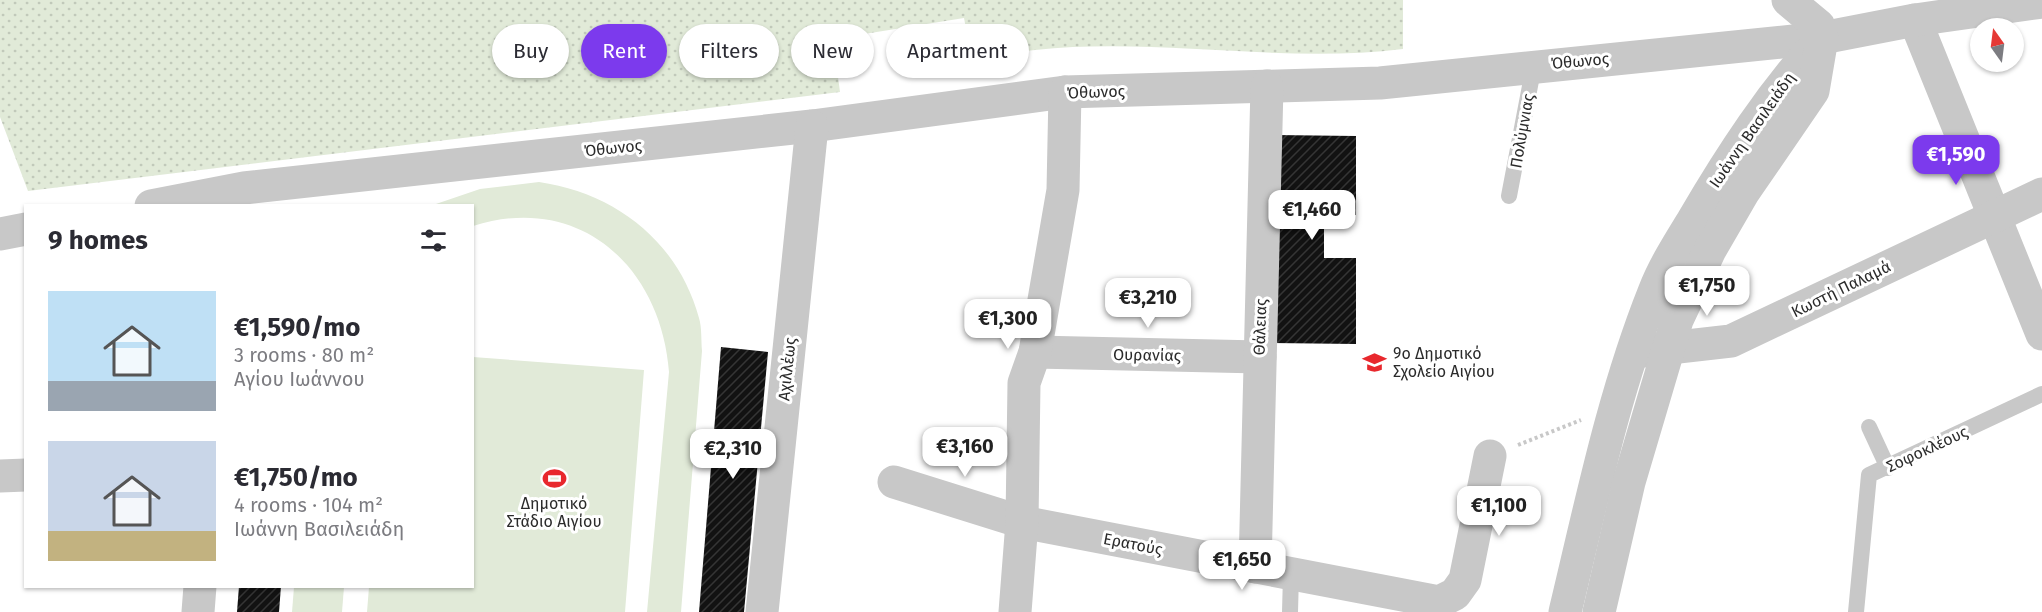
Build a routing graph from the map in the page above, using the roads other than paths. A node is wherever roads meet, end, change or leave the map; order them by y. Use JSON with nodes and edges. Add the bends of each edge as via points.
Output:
{"nodes":[{"id":1,"x":1788,"y":0,"type":"edge"},
{"id":2,"x":2042,"y":2,"type":"edge"},
{"id":3,"x":1915,"y":20,"type":"junction"},
{"id":4,"x":1822,"y":38,"type":"junction"},
{"id":5,"x":1534,"y":66,"type":"junction"},
{"id":6,"x":1267,"y":86,"type":"junction"},
{"id":7,"x":1065,"y":92,"type":"junction"},
{"id":8,"x":812,"y":126,"type":"junction"},
{"id":9,"x":2042,"y":194,"type":"edge"},
{"id":10,"x":1509,"y":196,"type":"dead end"},
{"id":11,"x":242,"y":197,"type":"edge"},
{"id":12,"x":171,"y":204,"type":"edge"},
{"id":13,"x":1995,"y":215,"type":"junction"},
{"id":14,"x":24,"y":229,"type":"edge"},
{"id":15,"x":0,"y":234,"type":"edge"},
{"id":16,"x":2042,"y":334,"type":"edge"},
{"id":17,"x":1669,"y":350,"type":"junction"},
{"id":18,"x":1035,"y":352,"type":"junction"},
{"id":19,"x":1631,"y":352,"type":"junction"},
{"id":20,"x":1260,"y":357,"type":"junction"},
{"id":21,"x":2042,"y":394,"type":"edge"},
{"id":22,"x":1869,"y":427,"type":"dead end"},
{"id":23,"x":1490,"y":456,"type":"road end"},
{"id":24,"x":1888,"y":468,"type":"junction"},
{"id":25,"x":24,"y":475,"type":"edge"},
{"id":26,"x":0,"y":476,"type":"edge"},
{"id":27,"x":894,"y":482,"type":"dead end"},
{"id":28,"x":1022,"y":522,"type":"junction"},
{"id":29,"x":1255,"y":567,"type":"junction"},
{"id":30,"x":1291,"y":576,"type":"junction"},
{"id":31,"x":200,"y":588,"type":"edge"},
{"id":32,"x":198,"y":612,"type":"edge"},
{"id":33,"x":762,"y":612,"type":"edge"},
{"id":34,"x":1015,"y":612,"type":"edge"},
{"id":35,"x":1290,"y":612,"type":"edge"},
{"id":36,"x":1565,"y":612,"type":"edge"},
{"id":37,"x":1599,"y":612,"type":"edge"},
{"id":38,"x":1856,"y":612,"type":"edge"}],
"edges":[{"from":1,"to":4,"type":"street","via":[[1819,26]]},
{"from":2,"to":3,"type":"street","name":"Όθωνος"},
{"from":3,"to":4,"type":"street","name":"Όθωνος"},
{"from":3,"to":13,"type":"street"},
{"from":4,"to":5,"type":"street","name":"Όθωνος"},
{"from":4,"to":17,"type":"street","name":"Ιωάννη Βασιλειάδη","via":[[1813,91],[1743,193],[1710,250],[1677,320]]},
{"from":4,"to":19,"type":"street","name":"Ιωάννη Βασιλειάδη","via":[[1782,82],[1715,180],[1655,289]]},
{"from":5,"to":6,"type":"street","name":"Όθωνος","via":[[1380,83]]},
{"from":5,"to":10,"type":"lane","name":"Πολύμνιας"},
{"from":6,"to":7,"type":"street","name":"Όθωνος"},
{"from":6,"to":20,"type":"street","name":"Θάλειας"},
{"from":7,"to":8,"type":"street","name":"Όθωνος"},
{"from":7,"to":18,"type":"street","via":[[1063,190]]},
{"from":8,"to":11,"type":"street","name":"Όθωνος"},
{"from":8,"to":33,"type":"street","name":"Αχιλλέως"},
{"from":9,"to":13,"type":"street","name":"Κωστή Παλαμά"},
{"from":11,"to":12,"type":"street","name":"Όθωνος"},
{"from":13,"to":16,"type":"street"},
{"from":13,"to":17,"type":"street","name":"Κωστή Παλαμά","via":[[1731,341]]},
{"from":14,"to":15,"type":"street"},
{"from":17,"to":19,"type":"street","name":"Κωστή Παλαμά"},
{"from":17,"to":37,"type":"street","name":"Ιωάννη Βασιλειάδη","via":[[1629,482]]},
{"from":18,"to":20,"type":"street","name":"Ουρανίας"},
{"from":18,"to":28,"type":"street","via":[[1024,383]]},
{"from":19,"to":36,"type":"street","name":"Ιωάννη Βασιλειάδη","via":[[1587,511]]},
{"from":20,"to":29,"type":"street","name":"Θάλειας"},
{"from":21,"to":24,"type":"lane","name":"Σοφοκλέους"},
{"from":22,"to":24,"type":"lane"},
{"from":23,"to":30,"type":"street","name":"Ερατούς","via":[[1465,580],[1455,594],[1439,602],[1427,601]]},
{"from":24,"to":38,"type":"lane","name":"Σοφοκλέους","via":[[1869,476]]},
{"from":25,"to":26,"type":"street"},
{"from":27,"to":28,"type":"street","name":"Ερατούς"},
{"from":28,"to":29,"type":"street","name":"Ερατούς"},
{"from":28,"to":34,"type":"street"},
{"from":29,"to":30,"type":"street","name":"Ερατούς"},
{"from":30,"to":35,"type":"lane"},
{"from":31,"to":32,"type":"street"}]}
